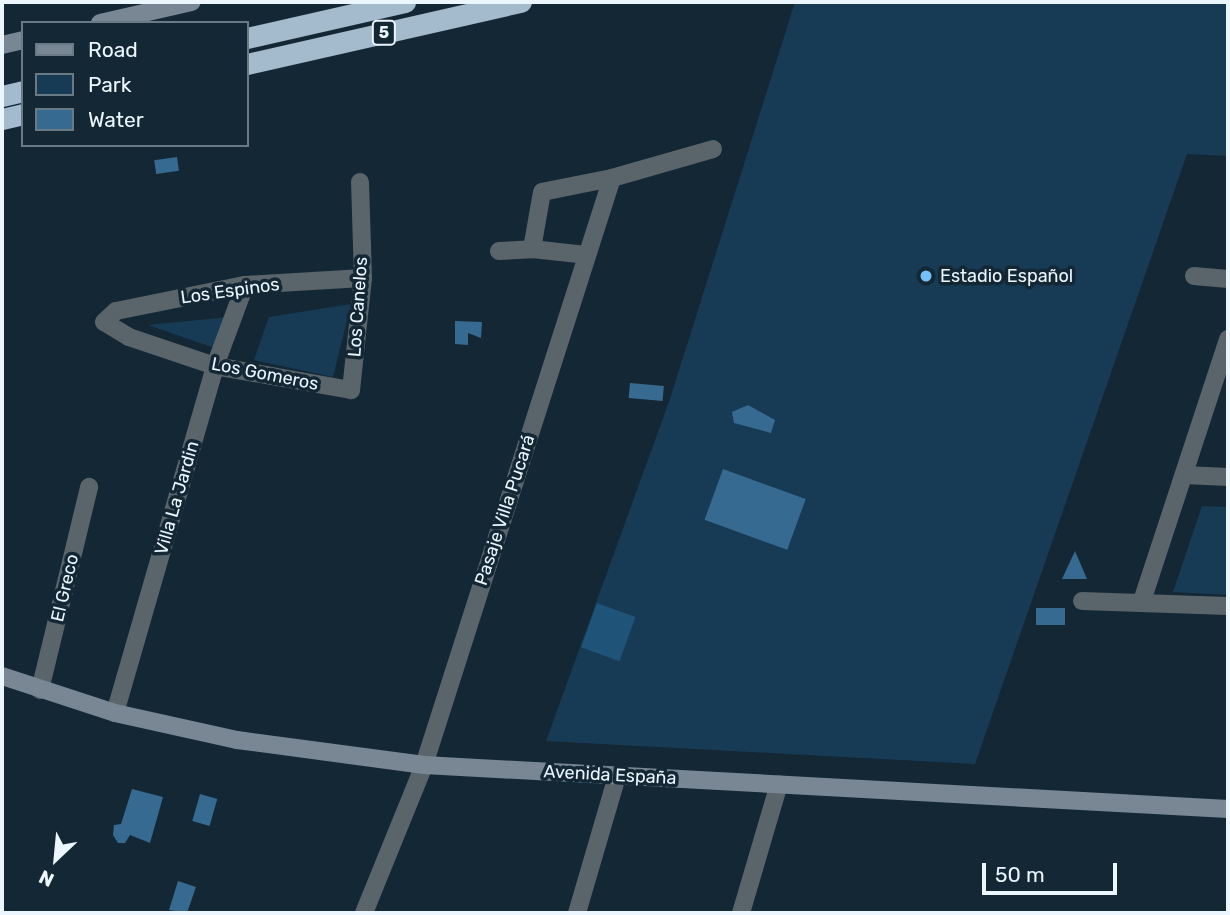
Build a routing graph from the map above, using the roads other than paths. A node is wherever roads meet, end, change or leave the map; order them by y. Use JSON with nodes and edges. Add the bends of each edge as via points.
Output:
{"nodes":[{"id":1,"x":192,"y":2,"type":"edge"},
{"id":2,"x":405,"y":2,"type":"edge"},
{"id":3,"x":521,"y":2,"type":"edge"},
{"id":4,"x":109,"y":21,"type":"edge"},
{"id":5,"x":248,"y":38,"type":"edge"},
{"id":6,"x":21,"y":40,"type":"edge"},
{"id":7,"x":2,"y":45,"type":"edge"},
{"id":8,"x":248,"y":64,"type":"edge"},
{"id":9,"x":21,"y":91,"type":"edge"},
{"id":10,"x":2,"y":96,"type":"edge"},
{"id":11,"x":21,"y":114,"type":"edge"},
{"id":12,"x":2,"y":119,"type":"edge"},
{"id":13,"x":713,"y":149,"type":"dead end"},
{"id":14,"x":612,"y":178,"type":"junction"},
{"id":15,"x":360,"y":182,"type":"dead end"},
{"id":16,"x":532,"y":249,"type":"junction"},
{"id":17,"x":499,"y":251,"type":"dead end"},
{"id":18,"x":586,"y":255,"type":"junction"},
{"id":19,"x":1194,"y":276,"type":"dead end"},
{"id":20,"x":363,"y":278,"type":"junction"},
{"id":21,"x":1228,"y":279,"type":"edge"},
{"id":22,"x":245,"y":285,"type":"junction"},
{"id":23,"x":104,"y":322,"type":"joint"},
{"id":24,"x":1228,"y":339,"type":"edge"},
{"id":25,"x":215,"y":366,"type":"junction"},
{"id":26,"x":351,"y":390,"type":"joint"},
{"id":27,"x":1184,"y":475,"type":"junction"},
{"id":28,"x":1228,"y":477,"type":"edge"},
{"id":29,"x":89,"y":487,"type":"dead end"},
{"id":30,"x":1082,"y":601,"type":"dead end"},
{"id":31,"x":1142,"y":601,"type":"junction"},
{"id":32,"x":1228,"y":606,"type":"edge"},
{"id":33,"x":2,"y":676,"type":"edge"},
{"id":34,"x":40,"y":690,"type":"junction"},
{"id":35,"x":115,"y":713,"type":"junction"},
{"id":36,"x":424,"y":765,"type":"junction"},
{"id":37,"x":617,"y":776,"type":"junction"},
{"id":38,"x":779,"y":784,"type":"junction"},
{"id":39,"x":1228,"y":809,"type":"edge"},
{"id":40,"x":364,"y":913,"type":"edge"},
{"id":41,"x":577,"y":913,"type":"edge"},
{"id":42,"x":741,"y":913,"type":"edge"}],
"edges":[{"from":1,"to":4,"type":"main road"},
{"from":2,"to":5,"type":"highway","number":"5"},
{"from":3,"to":8,"type":"highway","number":"5"},
{"from":6,"to":7,"type":"main road"},
{"from":9,"to":10,"type":"highway"},
{"from":11,"to":12,"type":"highway"},
{"from":13,"to":14,"type":"street"},
{"from":14,"to":16,"type":"street","via":[[542,192]]},
{"from":14,"to":18,"type":"street","name":"Pasaje Villa Pucará"},
{"from":15,"to":20,"type":"street","name":"Los Canelos"},
{"from":16,"to":17,"type":"street"},
{"from":16,"to":18,"type":"street"},
{"from":18,"to":36,"type":"street","name":"Pasaje Villa Pucará"},
{"from":19,"to":21,"type":"street"},
{"from":20,"to":22,"type":"street","name":"Los Espinos"},
{"from":20,"to":26,"type":"street","name":"Los Canelos"},
{"from":22,"to":23,"type":"street","name":"Los Espinos","via":[[116,311]]},
{"from":22,"to":25,"type":"street","name":"Villa La Jardin"},
{"from":23,"to":25,"type":"street","name":"Los Gomeros","via":[[129,337]]},
{"from":24,"to":27,"type":"street"},
{"from":25,"to":26,"type":"street","name":"Los Gomeros"},
{"from":25,"to":35,"type":"street","name":"Villa La Jardin"},
{"from":27,"to":28,"type":"street"},
{"from":27,"to":31,"type":"street"},
{"from":29,"to":34,"type":"street","name":"El Greco"},
{"from":30,"to":31,"type":"street"},
{"from":31,"to":32,"type":"street"},
{"from":33,"to":34,"type":"main road","name":"Avenida España"},
{"from":34,"to":35,"type":"main road","name":"Avenida España"},
{"from":35,"to":36,"type":"main road","name":"Avenida España","via":[[237,740]]},
{"from":36,"to":37,"type":"main road","name":"Avenida España"},
{"from":36,"to":40,"type":"street","name":"Pasaje Villa Pucará"},
{"from":37,"to":38,"type":"main road","name":"Avenida España"},
{"from":37,"to":41,"type":"street"},
{"from":38,"to":39,"type":"main road","name":"Avenida España"},
{"from":38,"to":42,"type":"street"}]}
